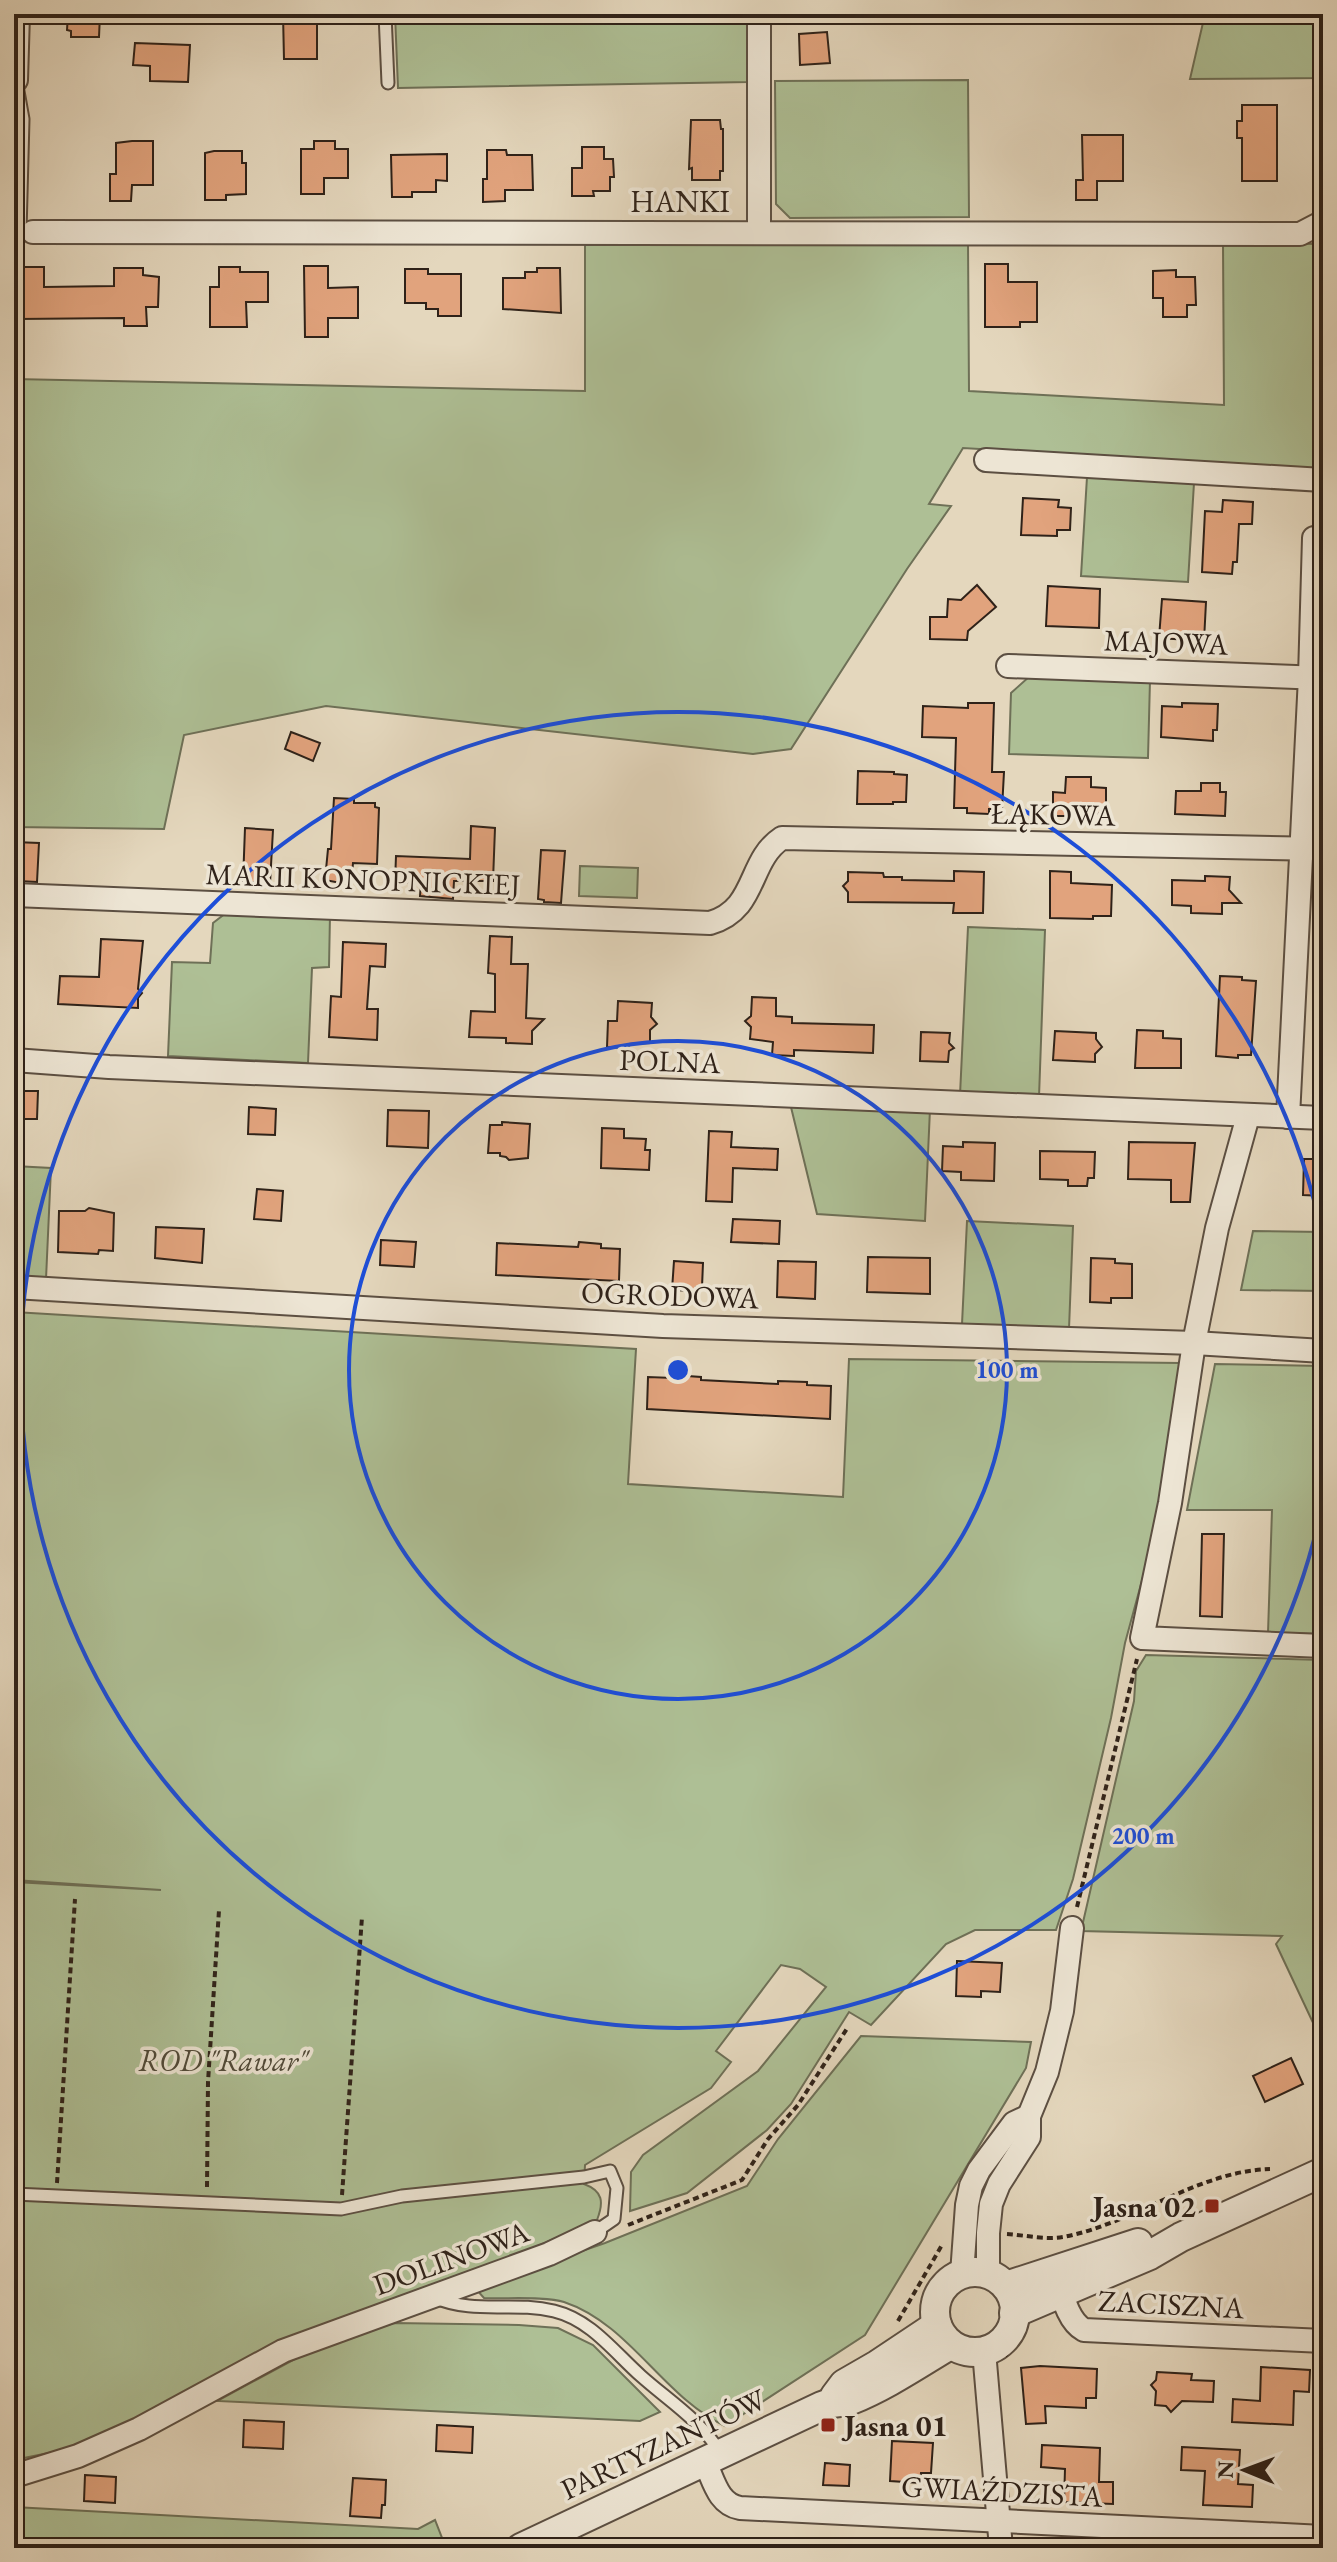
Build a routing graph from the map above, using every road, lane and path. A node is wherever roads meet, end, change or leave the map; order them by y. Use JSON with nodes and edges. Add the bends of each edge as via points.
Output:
{"nodes":[{"id":1,"x":18,"y":14,"type":"edge"},
{"id":2,"x":385,"y":14,"type":"edge"},
{"id":3,"x":759,"y":14,"type":"edge"},
{"id":4,"x":16,"y":80,"type":"joint"},
{"id":5,"x":388,"y":83,"type":"dead end"},
{"id":6,"x":1323,"y":222,"type":"edge"},
{"id":7,"x":759,"y":231,"type":"junction"},
{"id":8,"x":22,"y":232,"type":"edge"},
{"id":9,"x":986,"y":460,"type":"dead end"},
{"id":10,"x":1323,"y":480,"type":"edge"},
{"id":11,"x":1314,"y":538,"type":"dead end"},
{"id":12,"x":1008,"y":666,"type":"dead end"},
{"id":13,"x":1316,"y":678,"type":"edge"},
{"id":14,"x":1313,"y":849,"type":"edge"},
{"id":15,"x":14,"y":895,"type":"edge"},
{"id":16,"x":710,"y":923,"type":"joint"},
{"id":17,"x":14,"y":1060,"type":"edge"},
{"id":18,"x":1248,"y":1116,"type":"junction"},
{"id":19,"x":1288,"y":1117,"type":"junction"},
{"id":20,"x":1323,"y":1118,"type":"edge"},
{"id":21,"x":14,"y":1287,"type":"edge"},
{"id":22,"x":1194,"y":1343,"type":"junction"},
{"id":23,"x":1323,"y":1351,"type":"edge"},
{"id":24,"x":1142,"y":1638,"type":"junction"},
{"id":25,"x":1323,"y":1646,"type":"edge"},
{"id":26,"x":75,"y":1899,"type":"dead end"},
{"id":27,"x":219,"y":1910,"type":"dead end"},
{"id":28,"x":362,"y":1917,"type":"dead end"},
{"id":29,"x":1072,"y":1928,"type":"joint"},
{"id":30,"x":848,"y":2027,"type":"dead end"},
{"id":31,"x":1029,"y":2116,"type":"junction"},
{"id":32,"x":987,"y":2159,"type":"junction"},
{"id":33,"x":1274,"y":2168,"type":"dead end"},
{"id":34,"x":1323,"y":2172,"type":"edge"},
{"id":35,"x":1005,"y":2173,"type":"junction"},
{"id":36,"x":14,"y":2194,"type":"edge"},
{"id":37,"x":56,"y":2197,"type":"junction"},
{"id":38,"x":207,"y":2202,"type":"junction"},
{"id":39,"x":341,"y":2209,"type":"junction"},
{"id":40,"x":595,"y":2232,"type":"junction"},
{"id":41,"x":996,"y":2233,"type":"dead end"},
{"id":42,"x":947,"y":2236,"type":"dead end"},
{"id":43,"x":985,"y":2278,"type":"junction"},
{"id":44,"x":1058,"y":2282,"type":"junction"},
{"id":45,"x":433,"y":2297,"type":"junction"},
{"id":46,"x":1014,"y":2313,"type":"junction"},
{"id":47,"x":897,"y":2321,"type":"dead end"},
{"id":48,"x":943,"y":2335,"type":"junction"},
{"id":49,"x":1323,"y":2341,"type":"edge"},
{"id":50,"x":984,"y":2351,"type":"junction"},
{"id":51,"x":713,"y":2458,"type":"junction"},
{"id":52,"x":14,"y":2476,"type":"edge"},
{"id":53,"x":998,"y":2522,"type":"junction"},
{"id":54,"x":1323,"y":2537,"type":"edge"},
{"id":55,"x":521,"y":2548,"type":"edge"},
{"id":56,"x":1001,"y":2548,"type":"edge"}],
"edges":[{"from":1,"to":4,"type":"street"},
{"from":2,"to":5,"type":"lane"},
{"from":3,"to":7,"type":"street"},
{"from":4,"to":8,"type":"lane","via":[[23,119]]},
{"from":6,"to":7,"type":"street","name":"HANKI","via":[[1300,234]]},
{"from":7,"to":8,"type":"street","name":"HANKI"},
{"from":9,"to":10,"type":"street"},
{"from":11,"to":13,"type":"street"},
{"from":12,"to":13,"type":"street","name":"MAJOWA"},
{"from":13,"to":14,"type":"street"},
{"from":14,"to":16,"type":"street","name":"ŁĄKOWA","via":[[782,838],[764,857],[739,907]]},
{"from":14,"to":19,"type":"street"},
{"from":15,"to":16,"type":"street","name":"MARII KONOPNICKIEJ"},
{"from":17,"to":18,"type":"street","name":"POLNA"},
{"from":18,"to":19,"type":"street","name":"POLNA"},
{"from":18,"to":22,"type":"street","via":[[1217,1228]]},
{"from":19,"to":20,"type":"street","name":"POLNA"},
{"from":21,"to":22,"type":"street","name":"OGRODOWA","via":[[663,1326]]},
{"from":22,"to":23,"type":"street","name":"OGRODOWA"},
{"from":22,"to":24,"type":"street","via":[[1170,1503]]},
{"from":24,"to":25,"type":"street"},
{"from":24,"to":29,"type":"path"},
{"from":26,"to":37,"type":"path"},
{"from":27,"to":38,"type":"path"},
{"from":28,"to":39,"type":"path"},
{"from":29,"to":31,"type":"street","via":[[1054,2046]]},
{"from":30,"to":40,"type":"path","via":[[742,2180],[617,2229]]},
{"from":31,"to":32,"type":"street","via":[[1014,2123]]},
{"from":31,"to":35,"type":"street","via":[[1029,2137]]},
{"from":32,"to":35,"type":"lane"},
{"from":32,"to":43,"type":"street","via":[[968,2197]]},
{"from":33,"to":41,"type":"path","via":[[1233,2174],[1061,2237]]},
{"from":34,"to":44,"type":"street","via":[[1181,2237],[1143,2241]]},
{"from":35,"to":43,"type":"street","via":[[991,2204]]},
{"from":36,"to":37,"type":"lane"},
{"from":37,"to":38,"type":"lane"},
{"from":38,"to":39,"type":"lane"},
{"from":39,"to":40,"type":"lane","via":[[402,2196],[610,2171],[617,2188],[614,2219]]},
{"from":40,"to":45,"type":"street","name":"DOLINOWA"},
{"from":42,"to":47,"type":"path"},
{"from":43,"to":44,"type":"street"},
{"from":43,"to":46,"type":"street","via":[[1014,2305]]},
{"from":43,"to":48,"type":"street","via":[[947,2283],[940,2292],[935,2303]]},
{"from":44,"to":46,"type":"street"},
{"from":44,"to":49,"type":"street","name":"ZACISZNA","via":[[1074,2323],[1084,2330]]},
{"from":45,"to":51,"type":"lane","via":[[453,2305],[555,2312],[586,2325],[688,2413],[712,2440]]},
{"from":45,"to":52,"type":"street","name":"DOLINOWA","via":[[283,2351],[139,2429]]},
{"from":46,"to":50,"type":"street","via":[[1005,2338]]},
{"from":48,"to":50,"type":"street","via":[[967,2352]]},
{"from":48,"to":51,"type":"street","name":"PARTYZANTÓW","via":[[844,2384],[834,2401]]},
{"from":50,"to":53,"type":"street"},
{"from":51,"to":53,"type":"street","name":"GWIAŹDZISTA","via":[[722,2499],[734,2507]]},
{"from":51,"to":55,"type":"street","name":"PARTYZANTÓW"},
{"from":53,"to":54,"type":"street","name":"GWIAŹDZISTA"},
{"from":53,"to":56,"type":"street"}]}
